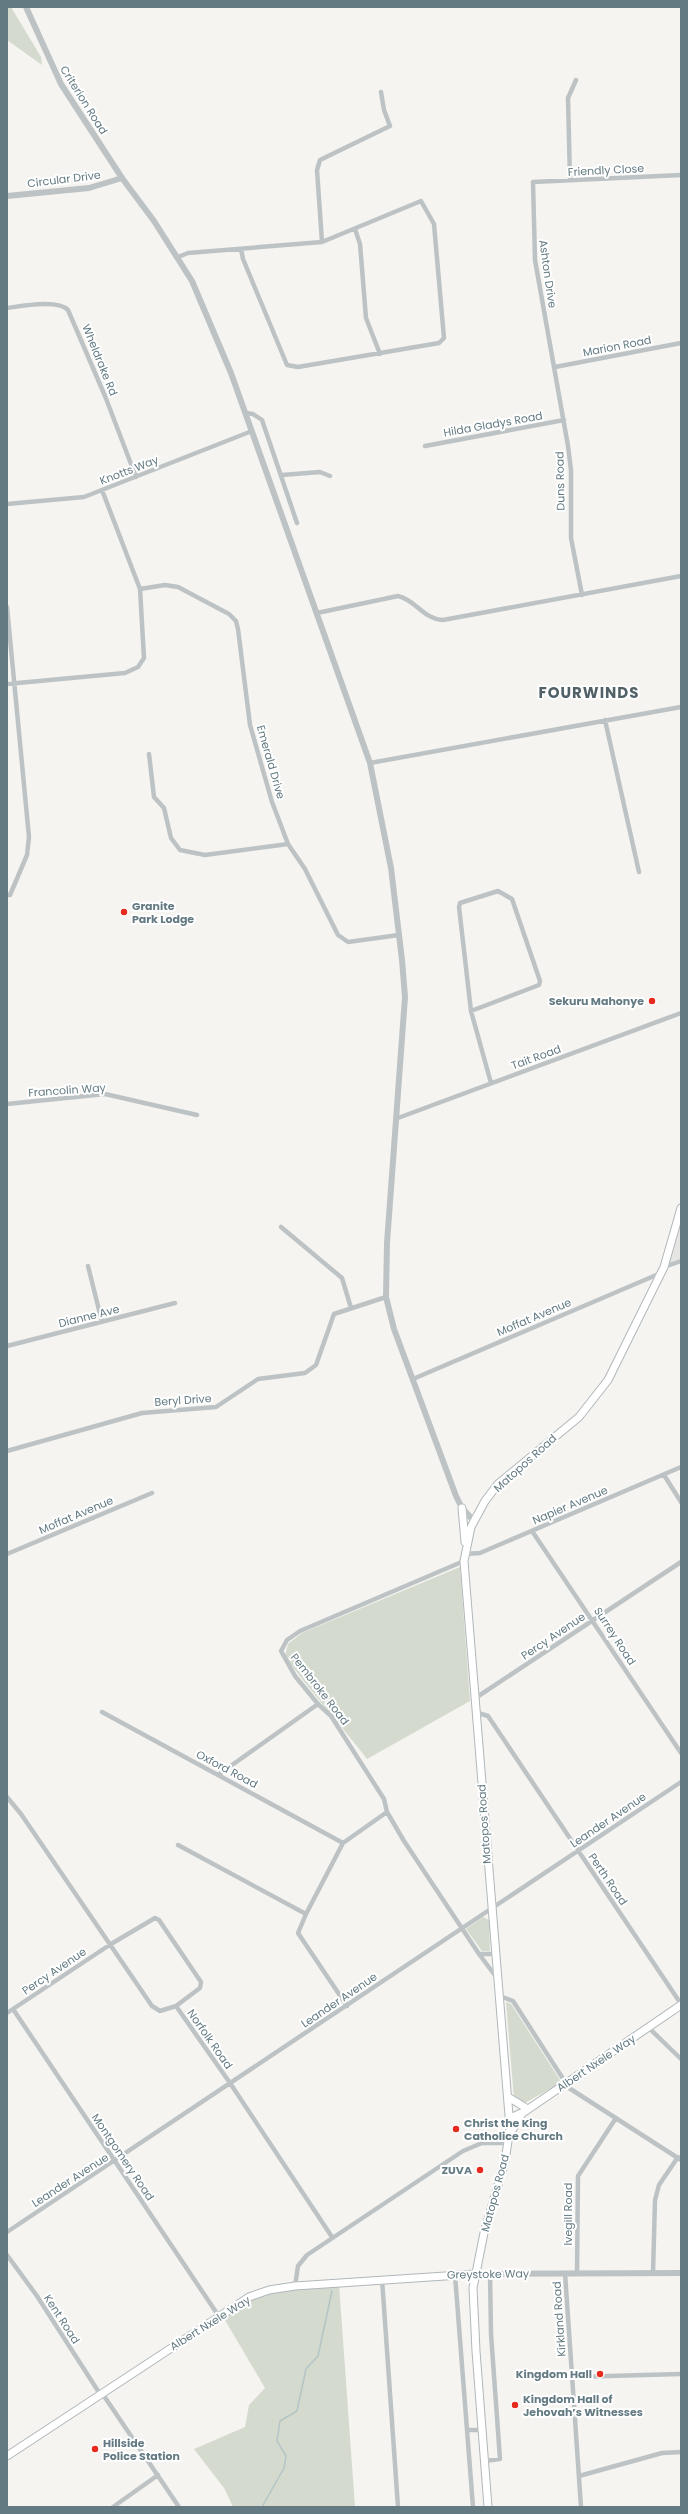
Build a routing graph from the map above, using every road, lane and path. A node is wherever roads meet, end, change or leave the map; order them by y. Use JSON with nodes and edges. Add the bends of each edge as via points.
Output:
{"nodes":[{"id":1,"x":26,"y":7,"type":"edge"},
{"id":2,"x":576,"y":80,"type":"dead end"},
{"id":3,"x":381,"y":92,"type":"dead end"},
{"id":4,"x":681,"y":175,"type":"edge"},
{"id":5,"x":122,"y":178,"type":"junction"},
{"id":6,"x":570,"y":180,"type":"junction"},
{"id":7,"x":533,"y":182,"type":"joint"},
{"id":8,"x":7,"y":196,"type":"edge"},
{"id":9,"x":355,"y":229,"type":"junction"},
{"id":10,"x":322,"y":242,"type":"junction"},
{"id":11,"x":241,"y":249,"type":"junction"},
{"id":12,"x":178,"y":257,"type":"junction"},
{"id":13,"x":7,"y":308,"type":"edge"},
{"id":14,"x":681,"y":343,"type":"edge"},
{"id":15,"x":380,"y":354,"type":"junction"},
{"id":16,"x":555,"y":366,"type":"junction"},
{"id":17,"x":246,"y":413,"type":"junction"},
{"id":18,"x":564,"y":420,"type":"junction"},
{"id":19,"x":252,"y":431,"type":"junction"},
{"id":20,"x":425,"y":446,"type":"dead end"},
{"id":21,"x":282,"y":475,"type":"junction"},
{"id":22,"x":330,"y":476,"type":"dead end"},
{"id":23,"x":136,"y":477,"type":"junction"},
{"id":24,"x":102,"y":490,"type":"junction"},
{"id":25,"x":7,"y":504,"type":"edge"},
{"id":26,"x":297,"y":523,"type":"dead end"},
{"id":27,"x":681,"y":576,"type":"edge"},
{"id":28,"x":140,"y":589,"type":"junction"},
{"id":29,"x":582,"y":595,"type":"junction"},
{"id":30,"x":7,"y":607,"type":"edge"},
{"id":31,"x":317,"y":613,"type":"junction"},
{"id":32,"x":13,"y":683,"type":"junction"},
{"id":33,"x":7,"y":684,"type":"edge"},
{"id":34,"x":681,"y":707,"type":"edge"},
{"id":35,"x":605,"y":720,"type":"junction"},
{"id":36,"x":150,"y":754,"type":"dead end"},
{"id":37,"x":370,"y":762,"type":"junction"},
{"id":38,"x":288,"y":844,"type":"junction"},
{"id":39,"x":638,"y":872,"type":"dead end"},
{"id":40,"x":7,"y":895,"type":"edge"},
{"id":41,"x":399,"y":935,"type":"junction"},
{"id":42,"x":471,"y":1011,"type":"junction"},
{"id":43,"x":681,"y":1013,"type":"edge"},
{"id":44,"x":491,"y":1083,"type":"junction"},
{"id":45,"x":7,"y":1104,"type":"edge"},
{"id":46,"x":197,"y":1115,"type":"dead end"},
{"id":47,"x":398,"y":1118,"type":"junction"},
{"id":48,"x":681,"y":1208,"type":"edge"},
{"id":49,"x":281,"y":1227,"type":"dead end"},
{"id":50,"x":681,"y":1261,"type":"edge"},
{"id":51,"x":88,"y":1266,"type":"dead end"},
{"id":52,"x":662,"y":1270,"type":"junction"},
{"id":53,"x":386,"y":1297,"type":"junction"},
{"id":54,"x":175,"y":1303,"type":"dead end"},
{"id":55,"x":351,"y":1308,"type":"junction"},
{"id":56,"x":102,"y":1322,"type":"junction"},
{"id":57,"x":7,"y":1346,"type":"edge"},
{"id":58,"x":413,"y":1379,"type":"junction"},
{"id":59,"x":7,"y":1451,"type":"edge"},
{"id":60,"x":681,"y":1467,"type":"edge"},
{"id":61,"x":664,"y":1475,"type":"junction"},
{"id":62,"x":152,"y":1493,"type":"dead end"},
{"id":63,"x":681,"y":1502,"type":"edge"},
{"id":64,"x":462,"y":1508,"type":"junction"},
{"id":65,"x":473,"y":1520,"type":"junction"},
{"id":66,"x":532,"y":1531,"type":"junction"},
{"id":67,"x":466,"y":1544,"type":"junction"},
{"id":68,"x":7,"y":1554,"type":"edge"},
{"id":69,"x":464,"y":1558,"type":"junction"},
{"id":70,"x":681,"y":1562,"type":"edge"},
{"id":71,"x":594,"y":1620,"type":"junction"},
{"id":72,"x":474,"y":1699,"type":"junction"},
{"id":73,"x":318,"y":1704,"type":"junction"},
{"id":74,"x":102,"y":1712,"type":"dead end"},
{"id":75,"x":476,"y":1712,"type":"junction"},
{"id":76,"x":681,"y":1753,"type":"edge"},
{"id":77,"x":218,"y":1775,"type":"junction"},
{"id":78,"x":681,"y":1782,"type":"edge"},
{"id":79,"x":7,"y":1797,"type":"edge"},
{"id":80,"x":387,"y":1812,"type":"junction"},
{"id":81,"x":343,"y":1842,"type":"junction"},
{"id":82,"x":178,"y":1845,"type":"dead end"},
{"id":83,"x":578,"y":1851,"type":"junction"},
{"id":84,"x":491,"y":1908,"type":"junction"},
{"id":85,"x":306,"y":1914,"type":"junction"},
{"id":86,"x":462,"y":1928,"type":"junction"},
{"id":87,"x":111,"y":1944,"type":"junction"},
{"id":88,"x":479,"y":1954,"type":"junction"},
{"id":89,"x":495,"y":1954,"type":"junction"},
{"id":90,"x":498,"y":1980,"type":"junction"},
{"id":91,"x":500,"y":1996,"type":"junction"},
{"id":92,"x":681,"y":2005,"type":"edge"},
{"id":93,"x":176,"y":2006,"type":"junction"},
{"id":94,"x":347,"y":2006,"type":"junction"},
{"id":95,"x":13,"y":2009,"type":"junction"},
{"id":96,"x":7,"y":2013,"type":"edge"},
{"id":97,"x":649,"y":2028,"type":"junction"},
{"id":98,"x":681,"y":2059,"type":"edge"},
{"id":99,"x":230,"y":2083,"type":"junction"},
{"id":100,"x":565,"y":2084,"type":"junction"},
{"id":101,"x":508,"y":2097,"type":"junction"},
{"id":102,"x":527,"y":2109,"type":"junction"},
{"id":103,"x":509,"y":2115,"type":"junction"},
{"id":104,"x":616,"y":2118,"type":"junction"},
{"id":105,"x":509,"y":2140,"type":"junction"},
{"id":106,"x":679,"y":2159,"type":"edge"},
{"id":107,"x":116,"y":2161,"type":"junction"},
{"id":108,"x":7,"y":2232,"type":"edge"},
{"id":109,"x":332,"y":2237,"type":"junction"},
{"id":110,"x":7,"y":2255,"type":"edge"},
{"id":111,"x":565,"y":2273,"type":"junction"},
{"id":112,"x":653,"y":2273,"type":"junction"},
{"id":113,"x":681,"y":2273,"type":"edge"},
{"id":114,"x":475,"y":2274,"type":"junction"},
{"id":115,"x":490,"y":2274,"type":"junction"},
{"id":116,"x":577,"y":2274,"type":"junction"},
{"id":117,"x":455,"y":2275,"type":"junction"},
{"id":118,"x":382,"y":2279,"type":"junction"},
{"id":119,"x":295,"y":2286,"type":"junction"},
{"id":120,"x":218,"y":2316,"type":"junction"},
{"id":121,"x":681,"y":2374,"type":"edge"},
{"id":122,"x":572,"y":2377,"type":"junction"},
{"id":123,"x":101,"y":2393,"type":"junction"},
{"id":124,"x":468,"y":2430,"type":"junction"},
{"id":125,"x":483,"y":2430,"type":"junction"},
{"id":126,"x":681,"y":2452,"type":"edge"},
{"id":127,"x":7,"y":2456,"type":"edge"},
{"id":128,"x":485,"y":2461,"type":"junction"},
{"id":129,"x":158,"y":2475,"type":"junction"},
{"id":130,"x":579,"y":2476,"type":"junction"},
{"id":131,"x":120,"y":2505,"type":"edge"},
{"id":132,"x":112,"y":2507,"type":"edge"},
{"id":133,"x":179,"y":2507,"type":"edge"},
{"id":134,"x":398,"y":2507,"type":"edge"},
{"id":135,"x":473,"y":2507,"type":"edge"},
{"id":136,"x":488,"y":2507,"type":"edge"},
{"id":137,"x":581,"y":2507,"type":"edge"}],
"edges":[{"from":1,"to":5,"type":"street","name":"Criterion Road","via":[[61,84]]},
{"from":2,"to":6,"type":"street","via":[[568,98]]},
{"from":3,"to":10,"type":"street","via":[[390,126],[320,160],[317,170]]},
{"from":4,"to":6,"type":"street","name":"Friendly Close"},
{"from":5,"to":8,"type":"street","name":"Circular Drive","via":[[89,188]]},
{"from":5,"to":12,"type":"street","name":"Criterion Road"},
{"from":6,"to":7,"type":"street","name":"Friendly Close"},
{"from":7,"to":16,"type":"street","name":"Ashton Drive","via":[[535,260]]},
{"from":9,"to":10,"type":"street"},
{"from":9,"to":15,"type":"street","via":[[360,244],[366,318]]},
{"from":9,"to":15,"type":"street","via":[[421,200],[434,224],[444,338],[439,343]]},
{"from":10,"to":11,"type":"street"},
{"from":11,"to":12,"type":"street","via":[[188,253]]},
{"from":11,"to":15,"type":"street","via":[[287,365],[298,367]]},
{"from":12,"to":17,"type":"street","name":"Criterion Road","via":[[204,306]]},
{"from":13,"to":23,"type":"street","name":"Wheldrake Rd","via":[[56,304],[68,310]]},
{"from":14,"to":16,"type":"street","name":"Marion Road"},
{"from":16,"to":18,"type":"street","name":"Duns Road"},
{"from":17,"to":19,"type":"street","name":"Criterion Road"},
{"from":17,"to":21,"type":"street","via":[[262,420]]},
{"from":18,"to":20,"type":"street","name":"Hilda Gladys Road"},
{"from":18,"to":29,"type":"street","name":"Duns Road","via":[[571,470],[571,538]]},
{"from":19,"to":23,"type":"street","name":"Knotts Way"},
{"from":19,"to":31,"type":"street","name":"Criterion Road"},
{"from":21,"to":22,"type":"street","via":[[320,472]]},
{"from":21,"to":26,"type":"street"},
{"from":23,"to":24,"type":"street","name":"Knotts Way"},
{"from":24,"to":25,"type":"street","name":"Knotts Way","via":[[78,498]]},
{"from":24,"to":28,"type":"street"},
{"from":27,"to":29,"type":"street"},
{"from":28,"to":32,"type":"street","via":[[145,652],[142,664],[138,667],[125,673]]},
{"from":28,"to":38,"type":"street","name":"Emerald Drive","via":[[165,585],[178,587],[229,614],[236,621],[250,726],[272,802]]},
{"from":29,"to":31,"type":"street","via":[[443,620],[433,618],[409,599],[398,596]]},
{"from":30,"to":32,"type":"street"},
{"from":31,"to":37,"type":"street","name":"Criterion Road"},
{"from":32,"to":33,"type":"street"},
{"from":32,"to":40,"type":"street","via":[[26,787],[29,842],[27,855],[10,895]]},
{"from":34,"to":35,"type":"street"},
{"from":35,"to":37,"type":"street"},
{"from":35,"to":39,"type":"street"},
{"from":36,"to":38,"type":"street","via":[[154,797],[164,808],[171,838],[180,850],[205,855]]},
{"from":37,"to":41,"type":"street","name":"Criterion Road","via":[[385,833]]},
{"from":38,"to":41,"type":"street","name":"Emerald Drive","via":[[305,869],[342,940],[348,942]]},
{"from":41,"to":47,"type":"street","name":"Criterion Road","via":[[404,997]]},
{"from":42,"to":42,"type":"street","via":[[459,907],[460,903],[498,891],[512,899],[540,984]]},
{"from":42,"to":44,"type":"street"},
{"from":43,"to":44,"type":"street","name":"Tait Road"},
{"from":44,"to":47,"type":"street","name":"Tait Road"},
{"from":45,"to":46,"type":"street","name":"Francolin Way","via":[[105,1094]]},
{"from":47,"to":53,"type":"street","name":"Criterion Road","via":[[387,1244]]},
{"from":48,"to":52,"type":"main road","name":"Matopos Road"},
{"from":49,"to":55,"type":"street","via":[[342,1278]]},
{"from":50,"to":52,"type":"street","name":"Moffat Avenue"},
{"from":51,"to":56,"type":"street"},
{"from":52,"to":58,"type":"street","name":"Moffat Avenue"},
{"from":52,"to":65,"type":"main road","name":"Matopos Road","via":[[608,1380],[592,1403],[579,1417],[498,1484]]},
{"from":53,"to":55,"type":"street","name":"Beryl Drive"},
{"from":53,"to":58,"type":"street","name":"Criterion Road","via":[[394,1329]]},
{"from":54,"to":56,"type":"street","name":"Dianne Ave"},
{"from":55,"to":59,"type":"street","name":"Beryl Drive","via":[[334,1314],[331,1318],[316,1365],[305,1373],[258,1378],[216,1407],[142,1413]]},
{"from":56,"to":57,"type":"street","name":"Dianne Ave"},
{"from":58,"to":64,"type":"street","name":"Criterion Road"},
{"from":60,"to":61,"type":"street","name":"Napier Avenue"},
{"from":61,"to":63,"type":"street"},
{"from":61,"to":66,"type":"street","name":"Napier Avenue"},
{"from":62,"to":68,"type":"street","name":"Moffat Avenue"},
{"from":64,"to":65,"type":"street"},
{"from":64,"to":67,"type":"main road"},
{"from":65,"to":67,"type":"main road","name":"Matopos Road"},
{"from":66,"to":69,"type":"street","name":"Napier Avenue"},
{"from":66,"to":71,"type":"street","name":"Surrey Road"},
{"from":67,"to":69,"type":"main road","name":"Matopos Road"},
{"from":69,"to":72,"type":"main road","name":"Matopos Road"},
{"from":69,"to":73,"type":"street","name":"Pembroke Road","via":[[300,1632],[288,1640],[283,1647],[282,1656],[294,1676]]},
{"from":70,"to":71,"type":"street","name":"Percy Avenue"},
{"from":71,"to":72,"type":"street","name":"Percy Avenue"},
{"from":71,"to":76,"type":"street","name":"Surrey Road"},
{"from":72,"to":75,"type":"main road","name":"Matopos Road"},
{"from":73,"to":77,"type":"street"},
{"from":73,"to":80,"type":"street","name":"Pembroke Road","via":[[331,1716],[384,1799]]},
{"from":74,"to":77,"type":"street","name":"Oxford Road"},
{"from":75,"to":83,"type":"street","name":"Perth Road","via":[[488,1716]]},
{"from":75,"to":84,"type":"main road","name":"Matopos Road"},
{"from":77,"to":81,"type":"street","name":"Oxford Road"},
{"from":78,"to":83,"type":"street","name":"Leander Avenue"},
{"from":79,"to":87,"type":"street","name":"Norfolk Road"},
{"from":80,"to":81,"type":"street"},
{"from":80,"to":86,"type":"street","name":"Pembroke Road"},
{"from":81,"to":85,"type":"street"},
{"from":82,"to":85,"type":"street"},
{"from":83,"to":84,"type":"street","name":"Leander Avenue"},
{"from":83,"to":92,"type":"street","name":"Perth Road"},
{"from":84,"to":86,"type":"street","name":"Leander Avenue"},
{"from":84,"to":89,"type":"main road","name":"Matopos Road"},
{"from":85,"to":94,"type":"street","via":[[299,1936]]},
{"from":86,"to":88,"type":"street","name":"Pembroke Road"},
{"from":86,"to":94,"type":"street","name":"Leander Avenue"},
{"from":87,"to":93,"type":"street","name":"Norfolk Road","via":[[152,2006],[160,2011]]},
{"from":87,"to":93,"type":"street","name":"Percy Avenue","via":[[151,1918],[159,1920],[201,1982],[200,1988]]},
{"from":87,"to":95,"type":"street","name":"Percy Avenue"},
{"from":88,"to":89,"type":"street"},
{"from":88,"to":90,"type":"street","name":"Pembroke Road"},
{"from":89,"to":90,"type":"main road","name":"Matopos Road"},
{"from":90,"to":91,"type":"main road","name":"Matopos Road"},
{"from":91,"to":100,"type":"street","via":[[513,2001]]},
{"from":91,"to":101,"type":"main road","name":"Matopos Road"},
{"from":92,"to":97,"type":"main road","name":"Albert Nxele Way"},
{"from":93,"to":99,"type":"street","name":"Norfolk Road"},
{"from":94,"to":99,"type":"street","name":"Leander Avenue"},
{"from":95,"to":96,"type":"street","name":"Percy Avenue"},
{"from":95,"to":107,"type":"street","name":"Montgomery Road"},
{"from":97,"to":98,"type":"street"},
{"from":97,"to":100,"type":"main road","name":"Albert Nxele Way"},
{"from":99,"to":107,"type":"street","name":"Leander Avenue"},
{"from":99,"to":109,"type":"street","name":"Norfolk Road"},
{"from":100,"to":102,"type":"main road","name":"Albert Nxele Way"},
{"from":100,"to":104,"type":"street"},
{"from":101,"to":102,"type":"main road"},
{"from":101,"to":103,"type":"main road","name":"Matopos Road"},
{"from":102,"to":103,"type":"main road"},
{"from":102,"to":105,"type":"main road"},
{"from":103,"to":105,"type":"main road","name":"Matopos Road"},
{"from":104,"to":106,"type":"street"},
{"from":104,"to":116,"type":"street","name":"Ivegill Road","via":[[578,2176]]},
{"from":105,"to":109,"type":"street","via":[[482,2143],[463,2151]]},
{"from":105,"to":114,"type":"main road","name":"Matopos Road"},
{"from":106,"to":112,"type":"street","via":[[659,2185],[655,2200]]},
{"from":107,"to":108,"type":"street","name":"Leander Avenue"},
{"from":107,"to":120,"type":"street","name":"Montgomery Road"},
{"from":109,"to":119,"type":"street","via":[[302,2259],[298,2266]]},
{"from":110,"to":123,"type":"street","name":"Kent Road","via":[[41,2301]]},
{"from":111,"to":115,"type":"street","name":"Greystoke Way"},
{"from":111,"to":116,"type":"street","name":"Greystoke Way"},
{"from":111,"to":122,"type":"street","name":"Kirkland Road"},
{"from":112,"to":113,"type":"street","name":"Greystoke Way"},
{"from":112,"to":116,"type":"street","name":"Greystoke Way"},
{"from":114,"to":115,"type":"street","name":"Greystoke Way"},
{"from":114,"to":117,"type":"main road","name":"Greystoke Way"},
{"from":114,"to":125,"type":"main road","name":"Matopos Road","via":[[474,2314]]},
{"from":115,"to":128,"type":"street","via":[[491,2334],[500,2459]]},
{"from":117,"to":118,"type":"main road","name":"Greystoke Way"},
{"from":117,"to":124,"type":"street"},
{"from":118,"to":119,"type":"main road","name":"Greystoke Way"},
{"from":118,"to":134,"type":"street"},
{"from":119,"to":120,"type":"main road","name":"Albert Nxele Way","via":[[269,2290],[249,2297]]},
{"from":120,"to":123,"type":"main road","name":"Albert Nxele Way"},
{"from":121,"to":122,"type":"street"},
{"from":122,"to":130,"type":"street","name":"Kirkland Road"},
{"from":123,"to":127,"type":"main road","name":"Albert Nxele Way"},
{"from":123,"to":129,"type":"street","name":"Kent Road"},
{"from":124,"to":125,"type":"street"},
{"from":124,"to":135,"type":"street"},
{"from":125,"to":128,"type":"main road","name":"Matopos Road"},
{"from":126,"to":130,"type":"street","via":[[662,2453]]},
{"from":128,"to":136,"type":"main road","name":"Matopos Road"},
{"from":129,"to":131,"type":"street"},
{"from":129,"to":133,"type":"street","name":"Kent Road"},
{"from":130,"to":137,"type":"street","name":"Kirkland Road"},
{"from":131,"to":132,"type":"street"}]}
